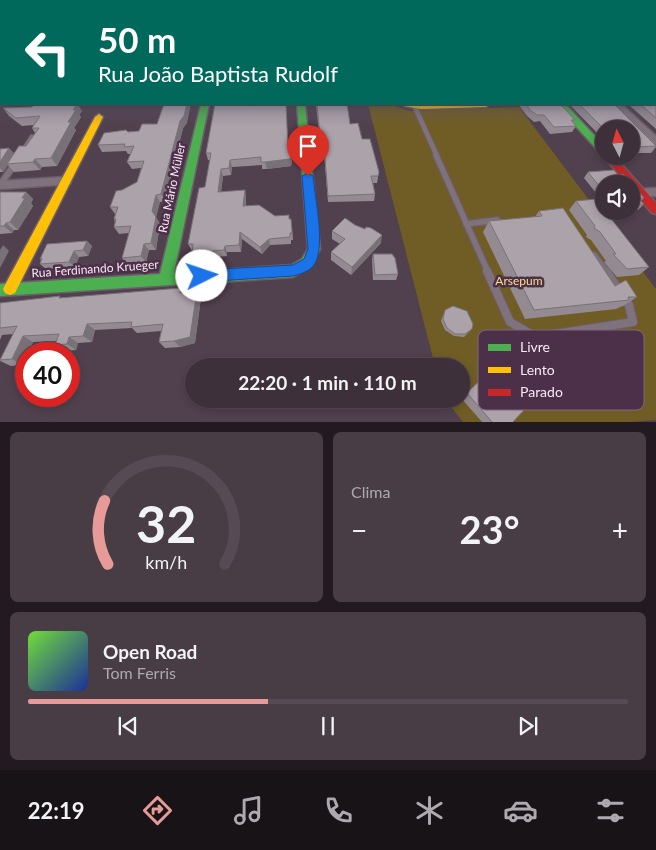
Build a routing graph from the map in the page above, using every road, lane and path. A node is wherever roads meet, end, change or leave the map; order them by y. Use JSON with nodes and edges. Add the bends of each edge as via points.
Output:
{"nodes":[{"id":1,"x":205,"y":105,"type":"edge"},
{"id":2,"x":301,"y":105,"type":"edge"},
{"id":3,"x":411,"y":105,"type":"edge"},
{"id":4,"x":556,"y":105,"type":"edge"},
{"id":5,"x":617,"y":105,"type":"edge"},
{"id":6,"x":99,"y":117,"type":"dead end"},
{"id":7,"x":32,"y":137,"type":"edge"},
{"id":8,"x":656,"y":141,"type":"edge"},
{"id":9,"x":595,"y":142,"type":"edge"},
{"id":10,"x":22,"y":153,"type":"edge"},
{"id":11,"x":16,"y":161,"type":"edge"},
{"id":12,"x":616,"y":165,"type":"edge"},
{"id":13,"x":66,"y":181,"type":"junction"},
{"id":14,"x":1,"y":184,"type":"edge"},
{"id":15,"x":656,"y":192,"type":"edge"},
{"id":16,"x":641,"y":193,"type":"junction"},
{"id":17,"x":656,"y":210,"type":"edge"},
{"id":18,"x":504,"y":220,"type":"edge"},
{"id":19,"x":466,"y":224,"type":"junction"},
{"id":20,"x":591,"y":250,"type":"edge"},
{"id":21,"x":166,"y":278,"type":"junction"},
{"id":22,"x":5,"y":289,"type":"edge"},
{"id":23,"x":524,"y":330,"type":"edge"},
{"id":24,"x":581,"y":330,"type":"edge"}],
"edges":[{"from":1,"to":21,"type":"street","name":"Rua Mário Müller"},
{"from":2,"to":21,"type":"street","name":"Rua Ferdinando Krueger","via":[[314,249],[309,262],[293,270]]},
{"from":3,"to":19,"type":"lane"},
{"from":4,"to":9,"type":"street","via":[[565,109]]},
{"from":5,"to":8,"type":"street"},
{"from":6,"to":13,"type":"street"},
{"from":7,"to":10,"type":"lane"},
{"from":11,"to":14,"type":"lane"},
{"from":12,"to":16,"type":"street"},
{"from":13,"to":14,"type":"street"},
{"from":13,"to":22,"type":"street"},
{"from":15,"to":16,"type":"street"},
{"from":16,"to":17,"type":"street"},
{"from":18,"to":19,"type":"lane"},
{"from":19,"to":23,"type":"lane","via":[[510,322]]},
{"from":20,"to":24,"type":"lane","via":[[624,296],[633,313],[633,322]]},
{"from":21,"to":22,"type":"street","name":"Rua Ferdinando Krueger"}]}
